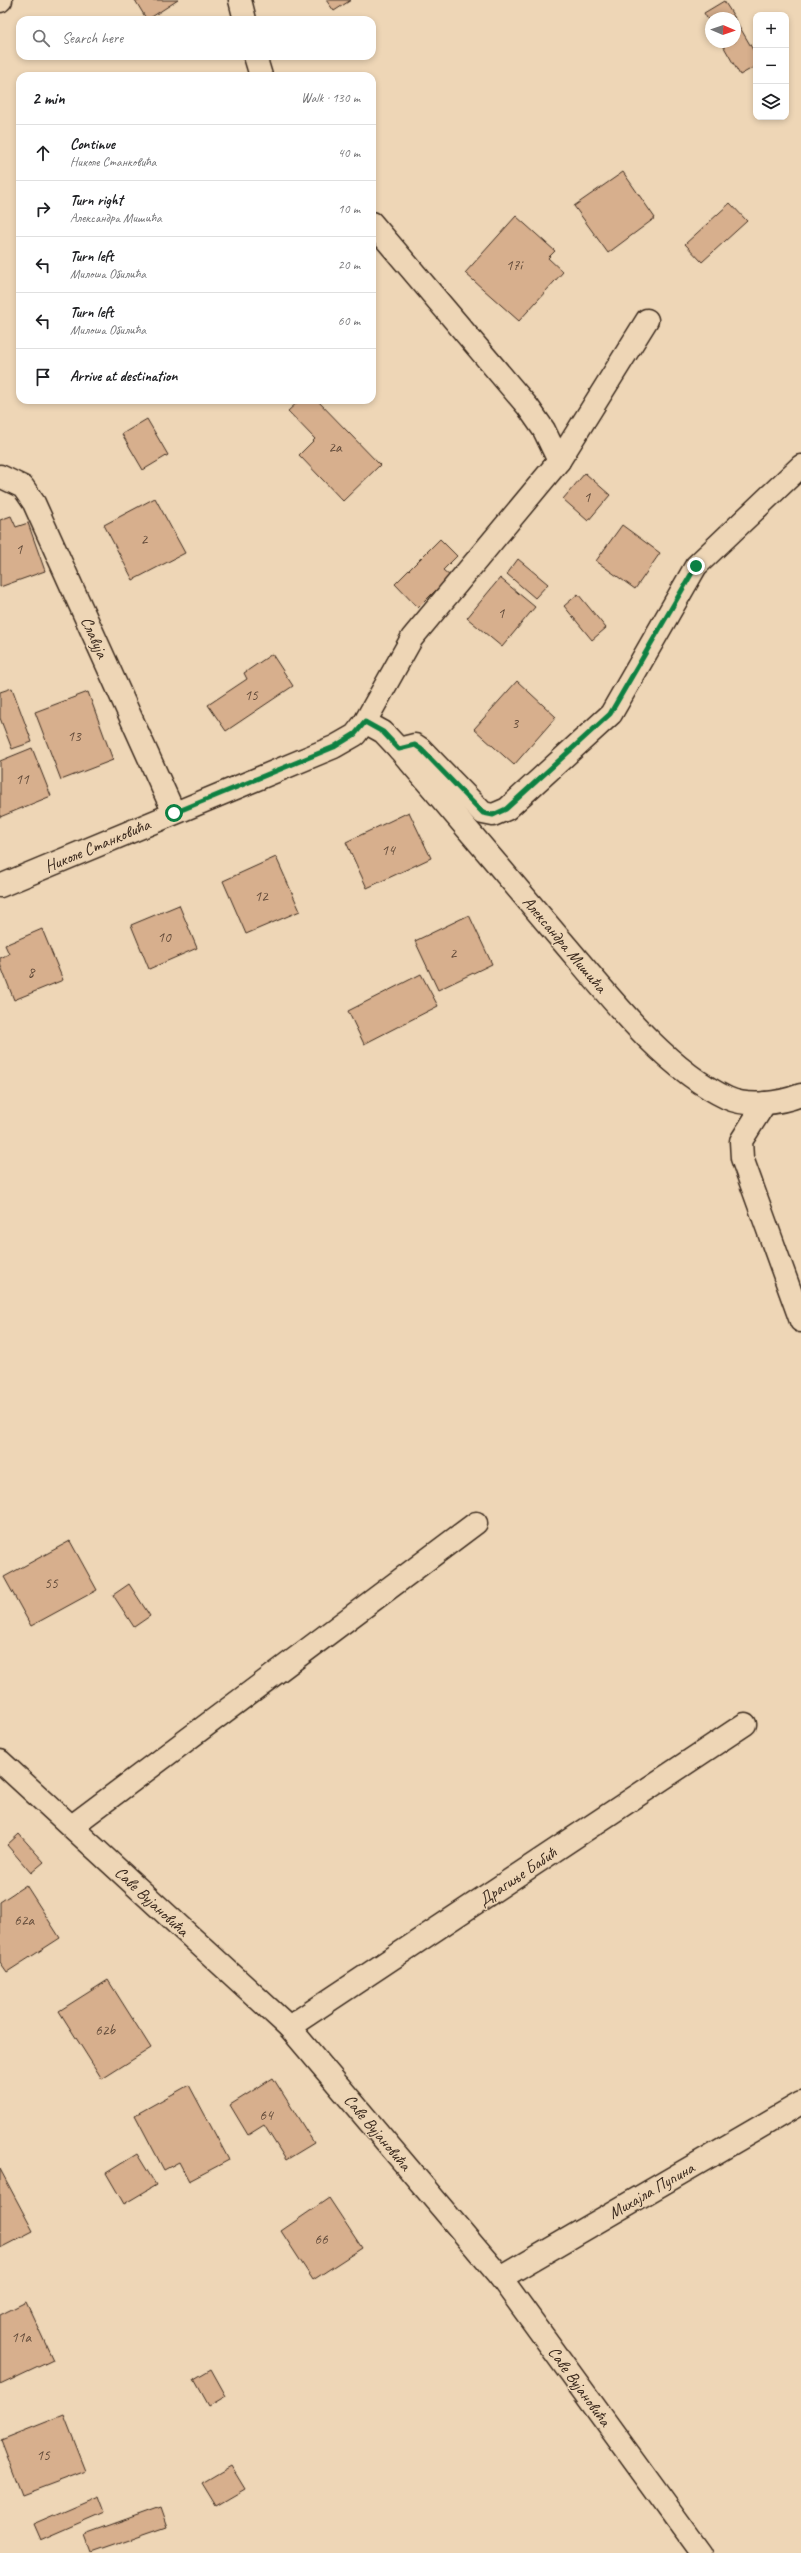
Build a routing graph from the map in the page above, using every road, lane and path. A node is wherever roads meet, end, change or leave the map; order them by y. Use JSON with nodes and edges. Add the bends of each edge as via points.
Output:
{"nodes":[{"id":1,"x":240,"y":0,"type":"edge"},
{"id":2,"x":245,"y":16,"type":"edge"},
{"id":3,"x":256,"y":60,"type":"edge"},
{"id":4,"x":260,"y":72,"type":"edge"},
{"id":5,"x":376,"y":228,"type":"edge"},
{"id":6,"x":647,"y":320,"type":"dead end"},
{"id":7,"x":559,"y":461,"type":"junction"},
{"id":8,"x":801,"y":466,"type":"edge"},
{"id":9,"x":0,"y":476,"type":"edge"},
{"id":10,"x":365,"y":722,"type":"junction"},
{"id":11,"x":399,"y":749,"type":"junction"},
{"id":12,"x":174,"y":813,"type":"junction"},
{"id":13,"x":0,"y":886,"type":"edge"},
{"id":14,"x":801,"y":1095,"type":"edge"},
{"id":15,"x":765,"y":1103,"type":"junction"},
{"id":16,"x":801,"y":1321,"type":"edge"},
{"id":17,"x":476,"y":1523,"type":"dead end"},
{"id":18,"x":745,"y":1724,"type":"dead end"},
{"id":19,"x":0,"y":1761,"type":"edge"},
{"id":20,"x":72,"y":1826,"type":"junction"},
{"id":21,"x":289,"y":2027,"type":"junction"},
{"id":22,"x":801,"y":2103,"type":"edge"},
{"id":23,"x":501,"y":2278,"type":"junction"},
{"id":24,"x":702,"y":2553,"type":"edge"}],
"edges":[{"from":1,"to":2,"type":"street"},
{"from":3,"to":4,"type":"street"},
{"from":5,"to":7,"type":"street","via":[[528,407],[544,430]]},
{"from":6,"to":7,"type":"street","name":"Николе Станковића"},
{"from":7,"to":10,"type":"street","name":"Николе Станковића","via":[[412,638]]},
{"from":8,"to":11,"type":"street","via":[[696,566],[610,714],[506,809],[493,815],[483,813],[421,749],[415,745]]},
{"from":9,"to":12,"type":"street","name":"Славуја","via":[[24,488],[34,503]]},
{"from":10,"to":11,"type":"street","name":"Александра Мишића","via":[[383,732]]},
{"from":10,"to":12,"type":"street","name":"Николе Станковића","via":[[355,734],[334,747]]},
{"from":11,"to":15,"type":"street","name":"Александра Мишића","via":[[634,1025],[692,1076],[728,1098],[746,1103]]},
{"from":12,"to":13,"type":"street","name":"Николе Станковића"},
{"from":14,"to":15,"type":"street","name":"Александра Мишића"},
{"from":15,"to":16,"type":"street","via":[[741,1140],[742,1158]]},
{"from":17,"to":20,"type":"street"},
{"from":18,"to":21,"type":"street","name":"Драгиње Бабић"},
{"from":19,"to":20,"type":"street","name":"Саве Вујановића"},
{"from":20,"to":21,"type":"street","name":"Саве Вујановића"},
{"from":21,"to":23,"type":"street","name":"Саве Вујановића"},
{"from":22,"to":23,"type":"street","name":"Михајла Пупина"},
{"from":23,"to":24,"type":"street","name":"Саве Вујановића"}]}
